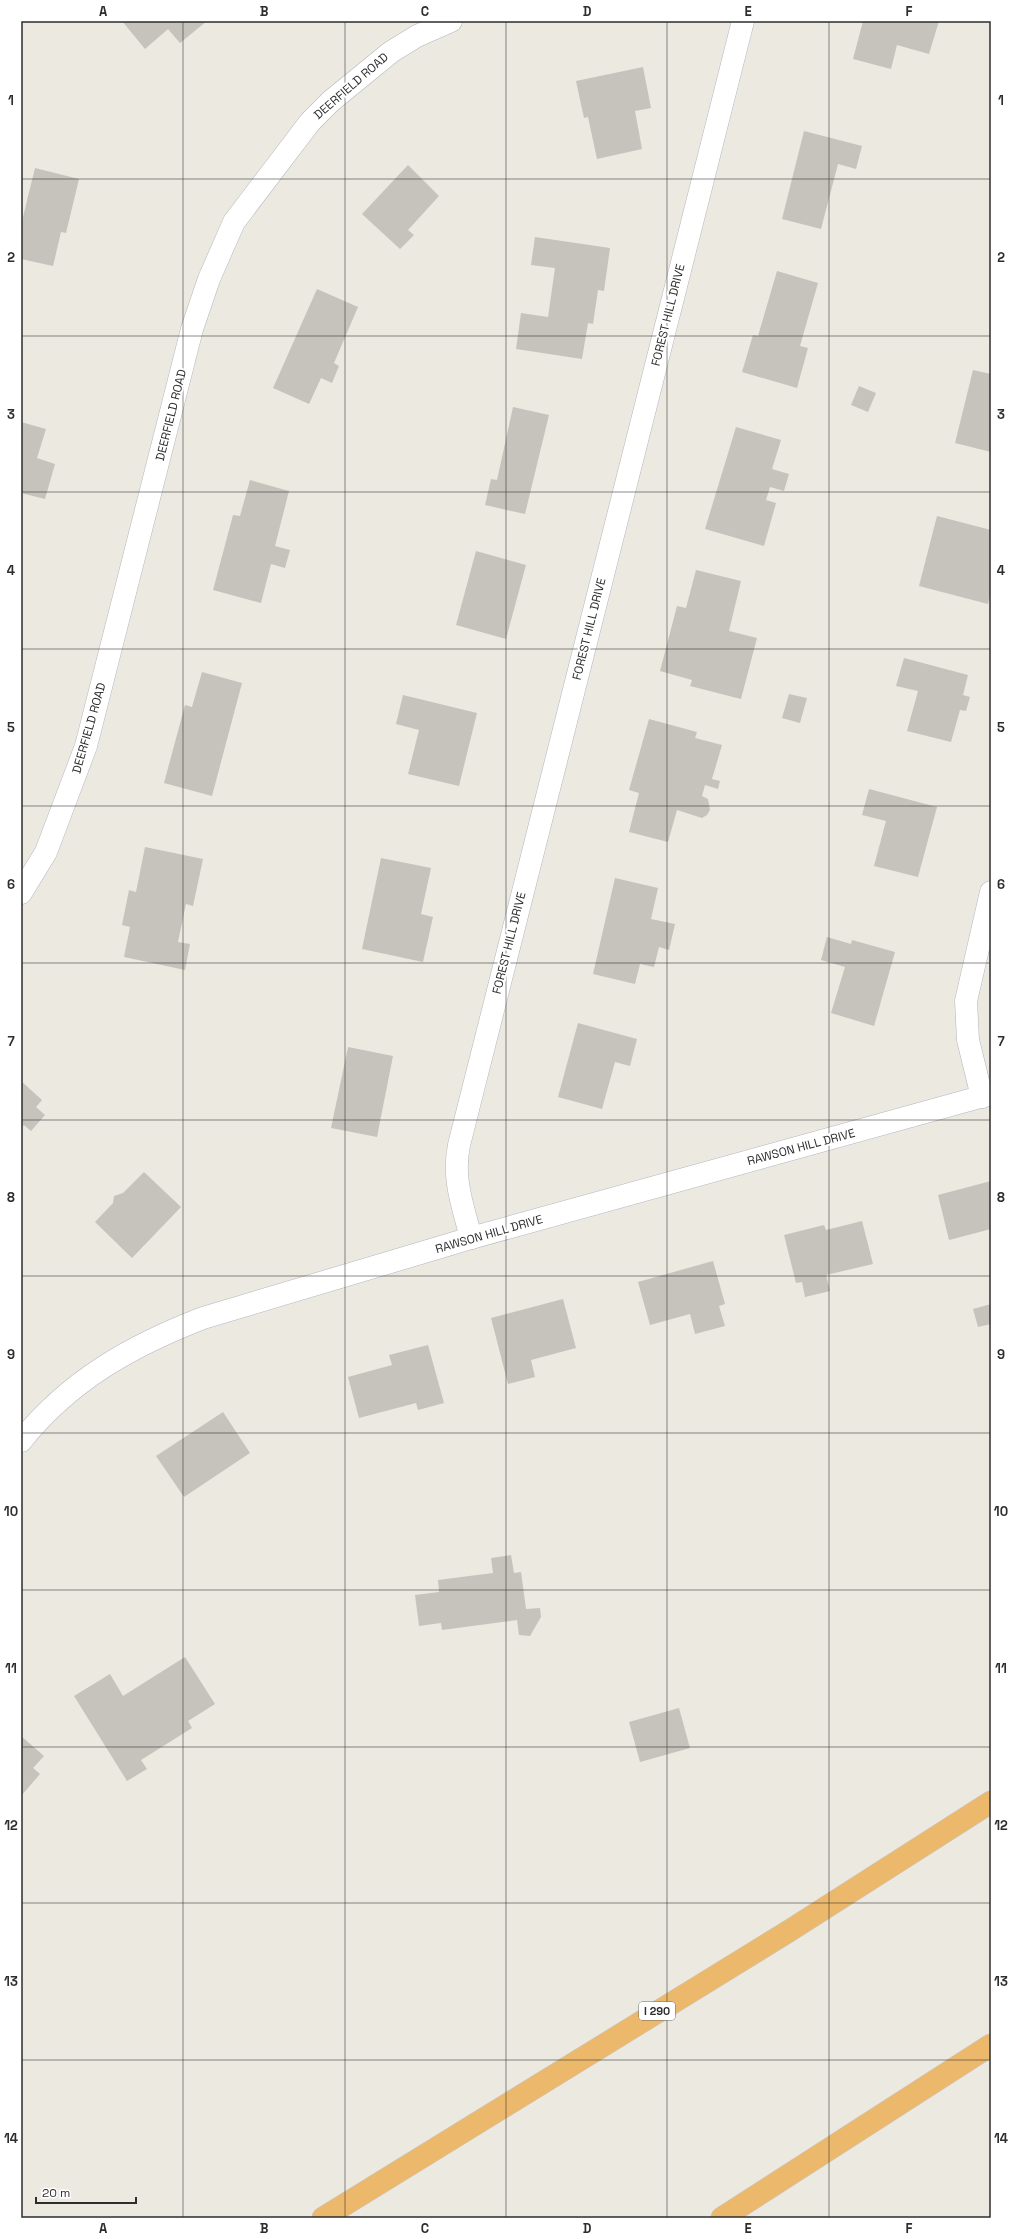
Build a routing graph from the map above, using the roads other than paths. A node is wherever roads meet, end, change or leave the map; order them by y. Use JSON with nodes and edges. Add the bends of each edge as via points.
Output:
{"nodes":[{"id":1,"x":451,"y":21,"type":"edge"},
{"id":2,"x":743,"y":21,"type":"edge"},
{"id":3,"x":991,"y":892,"type":"edge"},
{"id":4,"x":21,"y":893,"type":"edge"},
{"id":5,"x":987,"y":1095,"type":"edge"},
{"id":6,"x":471,"y":1238,"type":"junction"},
{"id":7,"x":21,"y":1441,"type":"edge"},
{"id":8,"x":991,"y":1802,"type":"edge"},
{"id":9,"x":991,"y":2045,"type":"edge"},
{"id":10,"x":323,"y":2218,"type":"edge"},
{"id":11,"x":722,"y":2218,"type":"edge"}],
"edges":[{"from":1,"to":4,"type":"street","name":"DEERFIELD ROAD","via":[[417,36],[391,52],[321,110],[243,209],[227,235],[202,296],[192,329],[82,758],[46,852]]},
{"from":2,"to":6,"type":"street","name":"FOREST HILL DRIVE","via":[[458,1145],[456,1177]]},
{"from":3,"to":5,"type":"street","via":[[966,1001],[968,1040]]},
{"from":5,"to":6,"type":"street","name":"RAWSON HILL DRIVE"},
{"from":6,"to":7,"type":"street","name":"RAWSON HILL DRIVE","via":[[203,1318],[165,1333],[128,1351],[93,1373],[62,1398]]},
{"from":8,"to":10,"type":"highway","number":"I 290","via":[[789,1931]]},
{"from":9,"to":11,"type":"highway"}]}
